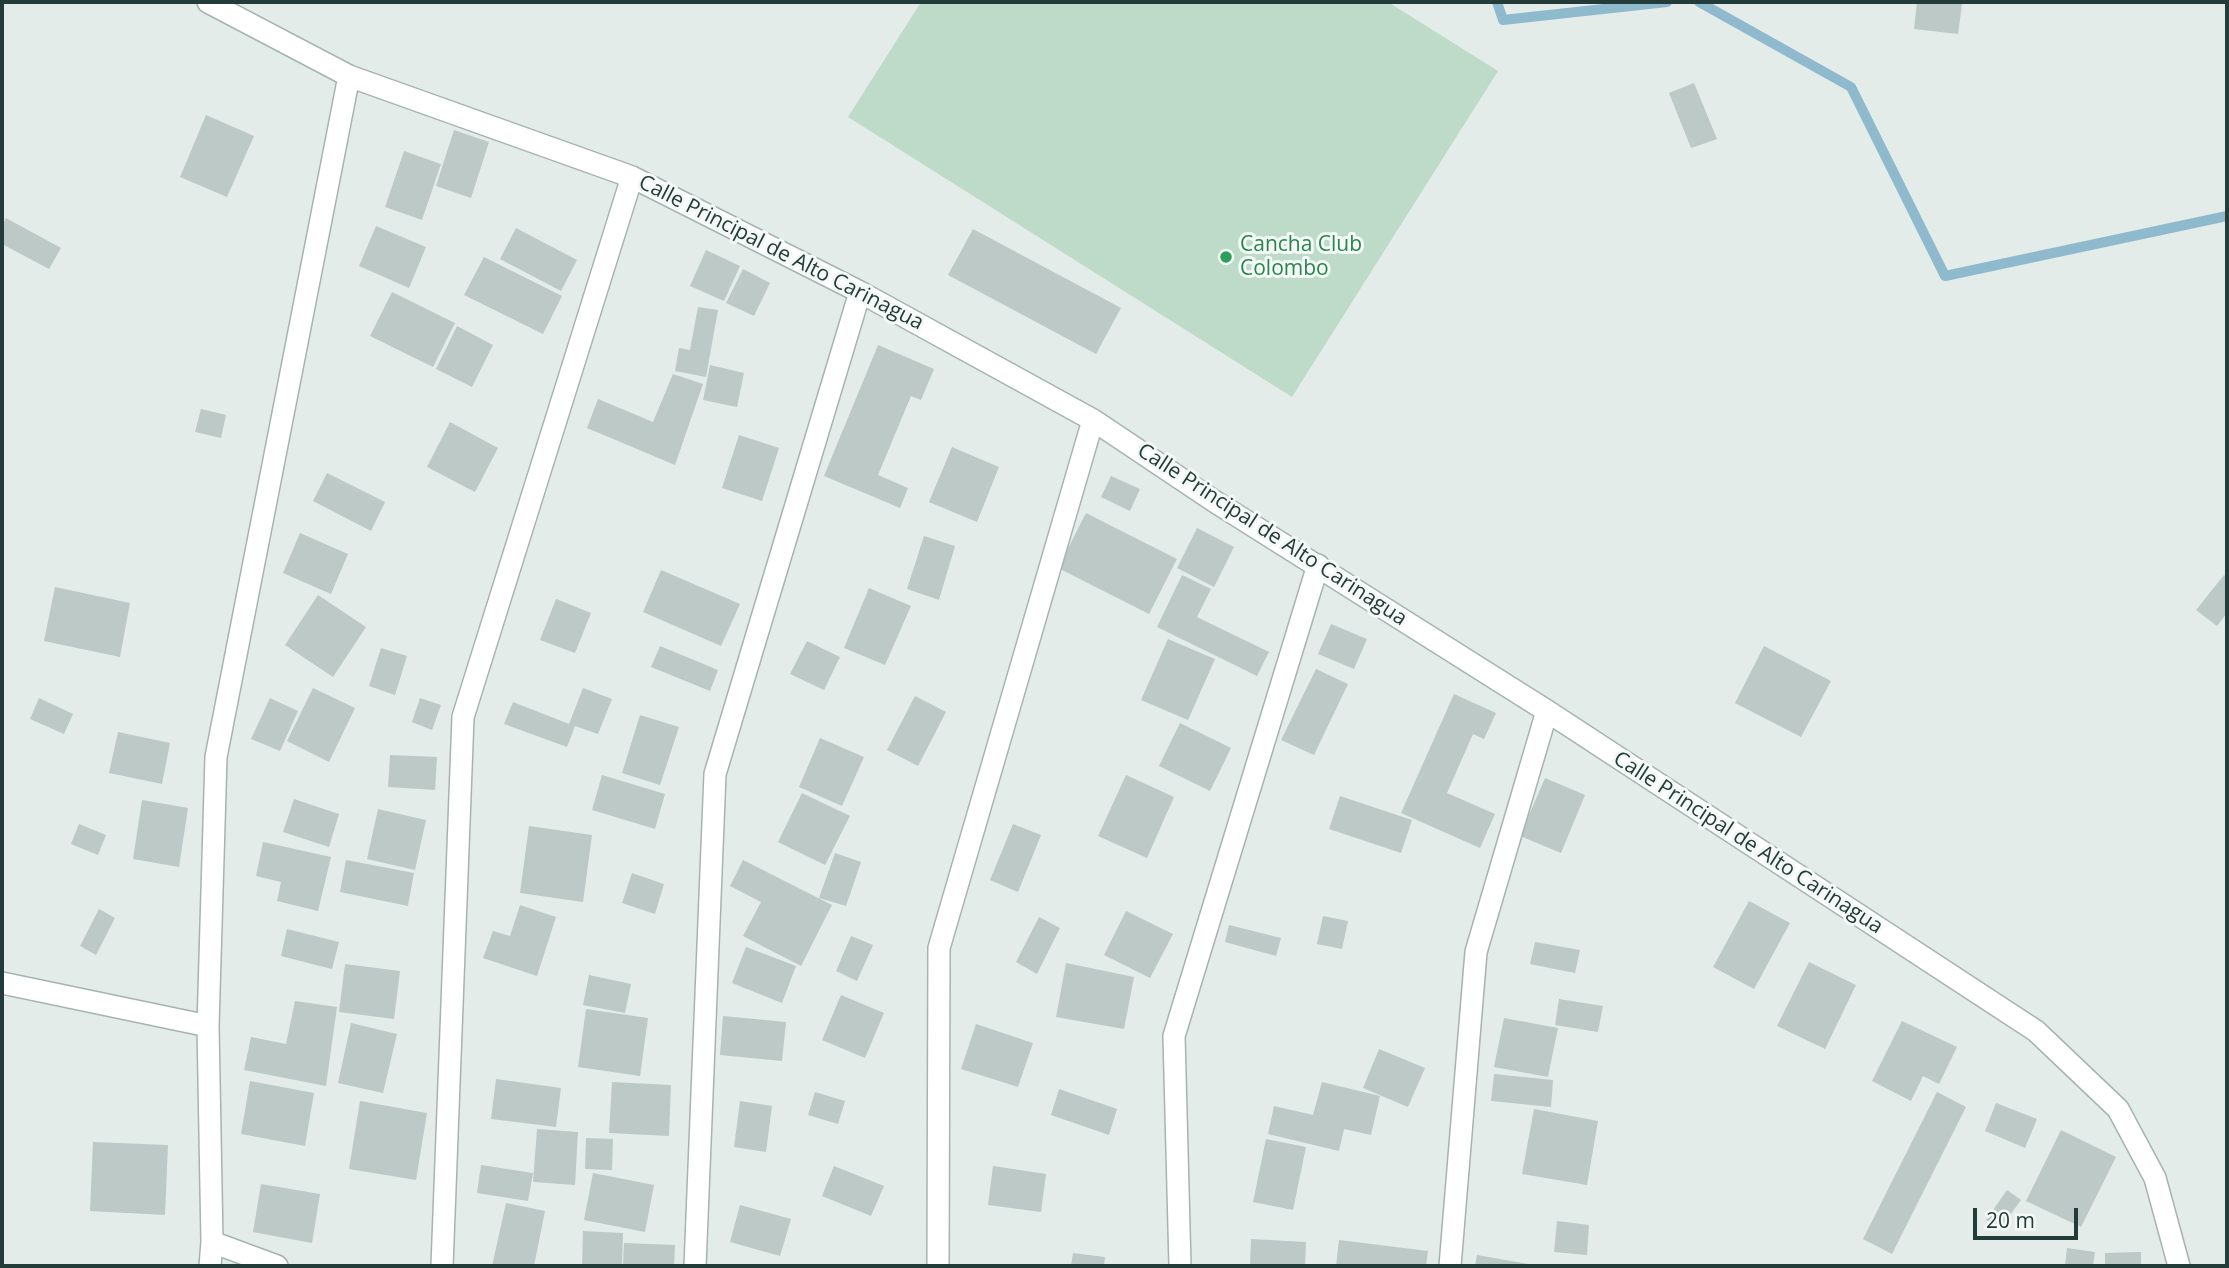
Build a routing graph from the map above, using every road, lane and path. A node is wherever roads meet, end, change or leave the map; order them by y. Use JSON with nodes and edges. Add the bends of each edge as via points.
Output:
{"nodes":[{"id":1,"x":208,"y":2,"type":"edge"},
{"id":2,"x":349,"y":76,"type":"junction"},
{"id":3,"x":632,"y":177,"type":"junction"},
{"id":4,"x":860,"y":292,"type":"junction"},
{"id":5,"x":1093,"y":420,"type":"junction"},
{"id":6,"x":1318,"y":565,"type":"junction"},
{"id":7,"x":1547,"y":711,"type":"junction"},
{"id":8,"x":2,"y":983,"type":"edge"},
{"id":9,"x":208,"y":1026,"type":"junction"},
{"id":10,"x":212,"y":1242,"type":"junction"},
{"id":11,"x":210,"y":1266,"type":"edge"},
{"id":12,"x":277,"y":1266,"type":"edge"},
{"id":13,"x":442,"y":1266,"type":"edge"},
{"id":14,"x":695,"y":1266,"type":"edge"},
{"id":15,"x":938,"y":1266,"type":"edge"},
{"id":16,"x":1180,"y":1266,"type":"edge"},
{"id":17,"x":1450,"y":1266,"type":"edge"},
{"id":18,"x":2179,"y":1266,"type":"edge"}],
"edges":[{"from":1,"to":2,"type":"street","name":"Calle Principal de Alto Carinagua"},
{"from":2,"to":3,"type":"street","name":"Calle Principal de Alto Carinagua"},
{"from":2,"to":9,"type":"street","via":[[216,757]]},
{"from":3,"to":4,"type":"street","name":"Calle Principal de Alto Carinagua"},
{"from":3,"to":13,"type":"street","via":[[463,717]]},
{"from":4,"to":5,"type":"street","name":"Calle Principal de Alto Carinagua"},
{"from":4,"to":14,"type":"street","via":[[715,774]]},
{"from":5,"to":6,"type":"street","name":"Calle Principal de Alto Carinagua"},
{"from":5,"to":15,"type":"street","via":[[939,948]]},
{"from":6,"to":7,"type":"street","name":"Calle Principal de Alto Carinagua"},
{"from":6,"to":16,"type":"street","via":[[1174,1036]]},
{"from":7,"to":17,"type":"street","via":[[1476,952]]},
{"from":7,"to":18,"type":"street","name":"Calle Principal de Alto Carinagua","via":[[2036,1031],[2118,1110],[2155,1178]]},
{"from":8,"to":9,"type":"street"},
{"from":9,"to":10,"type":"street"},
{"from":10,"to":11,"type":"street"},
{"from":10,"to":12,"type":"street"}]}
